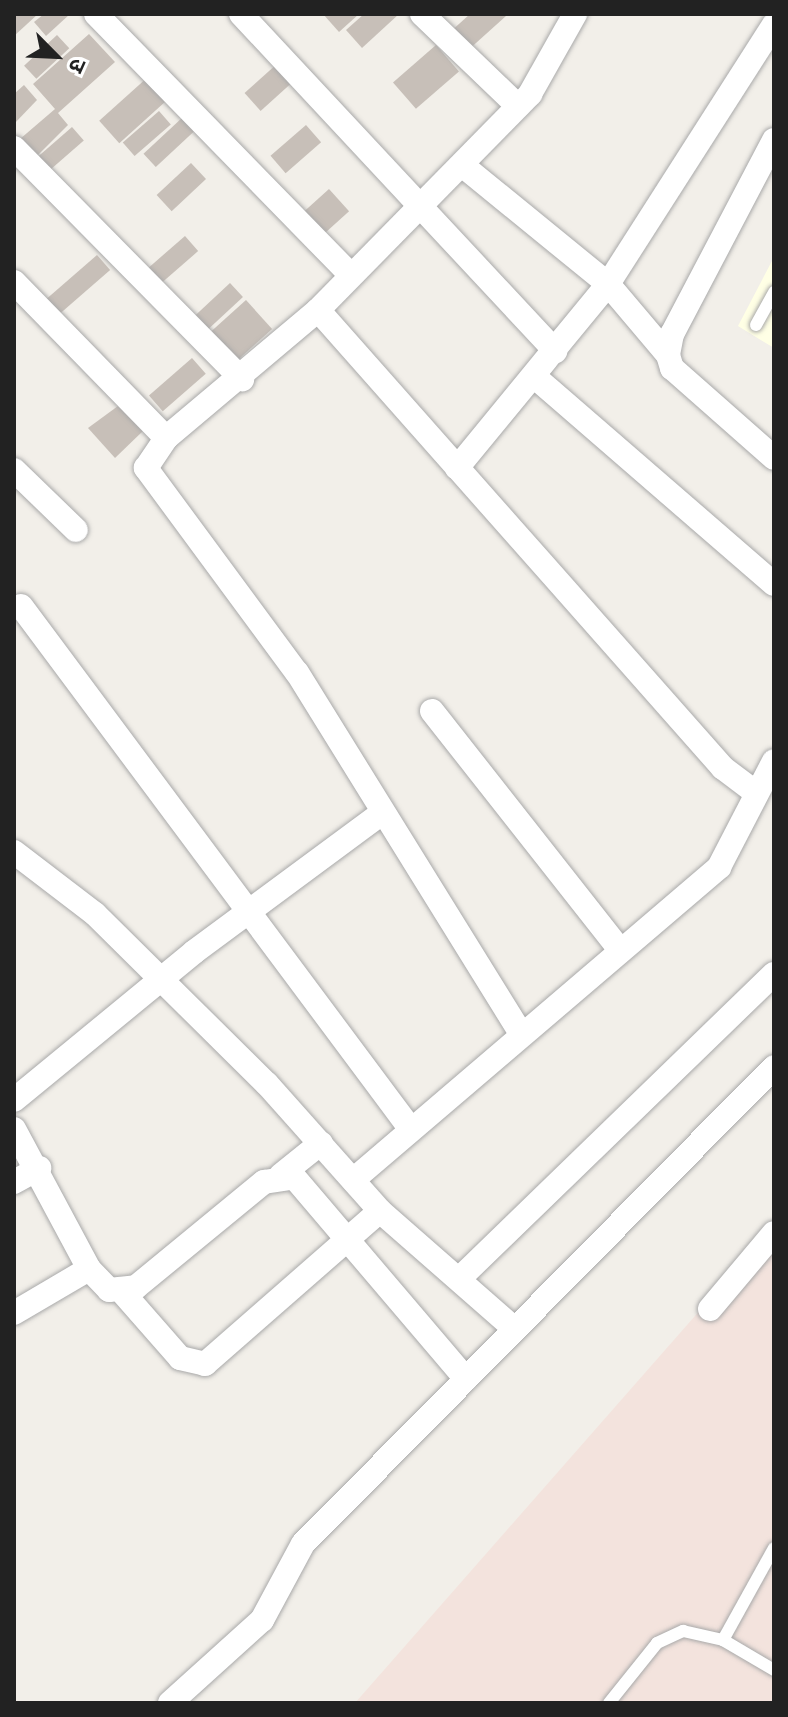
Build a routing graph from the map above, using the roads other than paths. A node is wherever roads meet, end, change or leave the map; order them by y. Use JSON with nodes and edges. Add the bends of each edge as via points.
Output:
{"nodes":[{"id":1,"x":96,"y":14,"type":"edge"},
{"id":2,"x":241,"y":14,"type":"edge"},
{"id":3,"x":422,"y":14,"type":"edge"},
{"id":4,"x":575,"y":14,"type":"edge"},
{"id":5,"x":774,"y":24,"type":"edge"},
{"id":6,"x":518,"y":106,"type":"junction"},
{"id":7,"x":774,"y":140,"type":"edge"},
{"id":8,"x":14,"y":148,"type":"edge"},
{"id":9,"x":462,"y":165,"type":"junction"},
{"id":10,"x":423,"y":204,"type":"junction"},
{"id":11,"x":351,"y":275,"type":"junction"},
{"id":12,"x":14,"y":282,"type":"edge"},
{"id":13,"x":608,"y":284,"type":"junction"},
{"id":14,"x":774,"y":292,"type":"edge"},
{"id":15,"x":318,"y":310,"type":"junction"},
{"id":16,"x":756,"y":325,"type":"dead end"},
{"id":17,"x":555,"y":351,"type":"junction"},
{"id":18,"x":668,"y":355,"type":"junction"},
{"id":19,"x":536,"y":378,"type":"junction"},
{"id":20,"x":242,"y":379,"type":"junction"},
{"id":21,"x":166,"y":438,"type":"junction"},
{"id":22,"x":774,"y":458,"type":"edge"},
{"id":23,"x":457,"y":468,"type":"junction"},
{"id":24,"x":14,"y":470,"type":"edge"},
{"id":25,"x":76,"y":530,"type":"dead end"},
{"id":26,"x":774,"y":584,"type":"edge"},
{"id":27,"x":16,"y":605,"type":"edge"},
{"id":28,"x":432,"y":711,"type":"dead end"},
{"id":29,"x":774,"y":761,"type":"edge"},
{"id":30,"x":754,"y":791,"type":"junction"},
{"id":31,"x":382,"y":813,"type":"junction"},
{"id":32,"x":14,"y":852,"type":"edge"},
{"id":33,"x":252,"y":910,"type":"junction"},
{"id":34,"x":620,"y":950,"type":"junction"},
{"id":35,"x":774,"y":974,"type":"edge"},
{"id":36,"x":160,"y":980,"type":"junction"},
{"id":37,"x":520,"y":1032,"type":"junction"},
{"id":38,"x":774,"y":1067,"type":"edge"},
{"id":39,"x":14,"y":1100,"type":"edge"},
{"id":40,"x":409,"y":1127,"type":"junction"},
{"id":41,"x":14,"y":1129,"type":"edge"},
{"id":42,"x":321,"y":1143,"type":"junction"},
{"id":43,"x":39,"y":1168,"type":"junction"},
{"id":44,"x":281,"y":1175,"type":"junction"},
{"id":45,"x":353,"y":1180,"type":"junction"},
{"id":46,"x":14,"y":1182,"type":"edge"},
{"id":47,"x":380,"y":1211,"type":"junction"},
{"id":48,"x":774,"y":1233,"type":"edge"},
{"id":49,"x":344,"y":1235,"type":"junction"},
{"id":50,"x":89,"y":1269,"type":"junction"},
{"id":51,"x":460,"y":1278,"type":"junction"},
{"id":52,"x":124,"y":1294,"type":"junction"},
{"id":53,"x":710,"y":1309,"type":"dead end"},
{"id":54,"x":14,"y":1313,"type":"edge"},
{"id":55,"x":515,"y":1329,"type":"junction"},
{"id":56,"x":466,"y":1379,"type":"junction"},
{"id":57,"x":774,"y":1548,"type":"edge"},
{"id":58,"x":723,"y":1640,"type":"junction"},
{"id":59,"x":774,"y":1670,"type":"edge"},
{"id":60,"x":170,"y":1703,"type":"edge"},
{"id":61,"x":609,"y":1703,"type":"edge"}],
"edges":[{"from":1,"to":11,"type":"street"},
{"from":2,"to":10,"type":"street"},
{"from":3,"to":6,"type":"street"},
{"from":4,"to":6,"type":"street","via":[[542,80]]},
{"from":5,"to":13,"type":"street"},
{"from":6,"to":9,"type":"street"},
{"from":7,"to":18,"type":"street","via":[[678,322]]},
{"from":8,"to":20,"type":"street"},
{"from":9,"to":10,"type":"street"},
{"from":9,"to":13,"type":"street"},
{"from":10,"to":11,"type":"street"},
{"from":10,"to":17,"type":"street"},
{"from":11,"to":15,"type":"street"},
{"from":12,"to":21,"type":"street"},
{"from":13,"to":17,"type":"street"},
{"from":13,"to":18,"type":"street"},
{"from":14,"to":16,"type":"lane"},
{"from":15,"to":20,"type":"street"},
{"from":15,"to":23,"type":"street"},
{"from":17,"to":19,"type":"street"},
{"from":18,"to":22,"type":"street","via":[[672,368]]},
{"from":19,"to":23,"type":"street"},
{"from":19,"to":26,"type":"street"},
{"from":20,"to":21,"type":"street"},
{"from":21,"to":31,"type":"street","via":[[149,456],[147,475],[297,673]]},
{"from":23,"to":30,"type":"street","via":[[723,768]]},
{"from":24,"to":25,"type":"street"},
{"from":27,"to":33,"type":"street"},
{"from":28,"to":34,"type":"street"},
{"from":29,"to":30,"type":"street"},
{"from":30,"to":34,"type":"street","via":[[727,858]]},
{"from":31,"to":33,"type":"street"},
{"from":31,"to":37,"type":"street"},
{"from":32,"to":36,"type":"street","via":[[95,914]]},
{"from":33,"to":36,"type":"street"},
{"from":33,"to":40,"type":"street"},
{"from":34,"to":37,"type":"street"},
{"from":35,"to":51,"type":"street"},
{"from":36,"to":39,"type":"street"},
{"from":36,"to":42,"type":"street"},
{"from":37,"to":40,"type":"street"},
{"from":38,"to":55,"type":"street"},
{"from":40,"to":45,"type":"street"},
{"from":41,"to":43,"type":"street"},
{"from":42,"to":44,"type":"street"},
{"from":42,"to":45,"type":"street"},
{"from":43,"to":46,"type":"street"},
{"from":43,"to":50,"type":"street"},
{"from":44,"to":49,"type":"street","via":[[306,1186]]},
{"from":44,"to":52,"type":"street"},
{"from":45,"to":47,"type":"street"},
{"from":47,"to":49,"type":"street"},
{"from":47,"to":51,"type":"street"},
{"from":48,"to":53,"type":"street"},
{"from":49,"to":52,"type":"street","via":[[205,1364],[180,1358]]},
{"from":49,"to":56,"type":"street"},
{"from":50,"to":52,"type":"street"},
{"from":50,"to":54,"type":"street"},
{"from":51,"to":55,"type":"street"},
{"from":55,"to":56,"type":"street"},
{"from":56,"to":60,"type":"street","via":[[303,1544],[262,1620]]},
{"from":57,"to":58,"type":"lane"},
{"from":58,"to":59,"type":"lane"},
{"from":58,"to":61,"type":"lane","via":[[671,1634]]}]}
